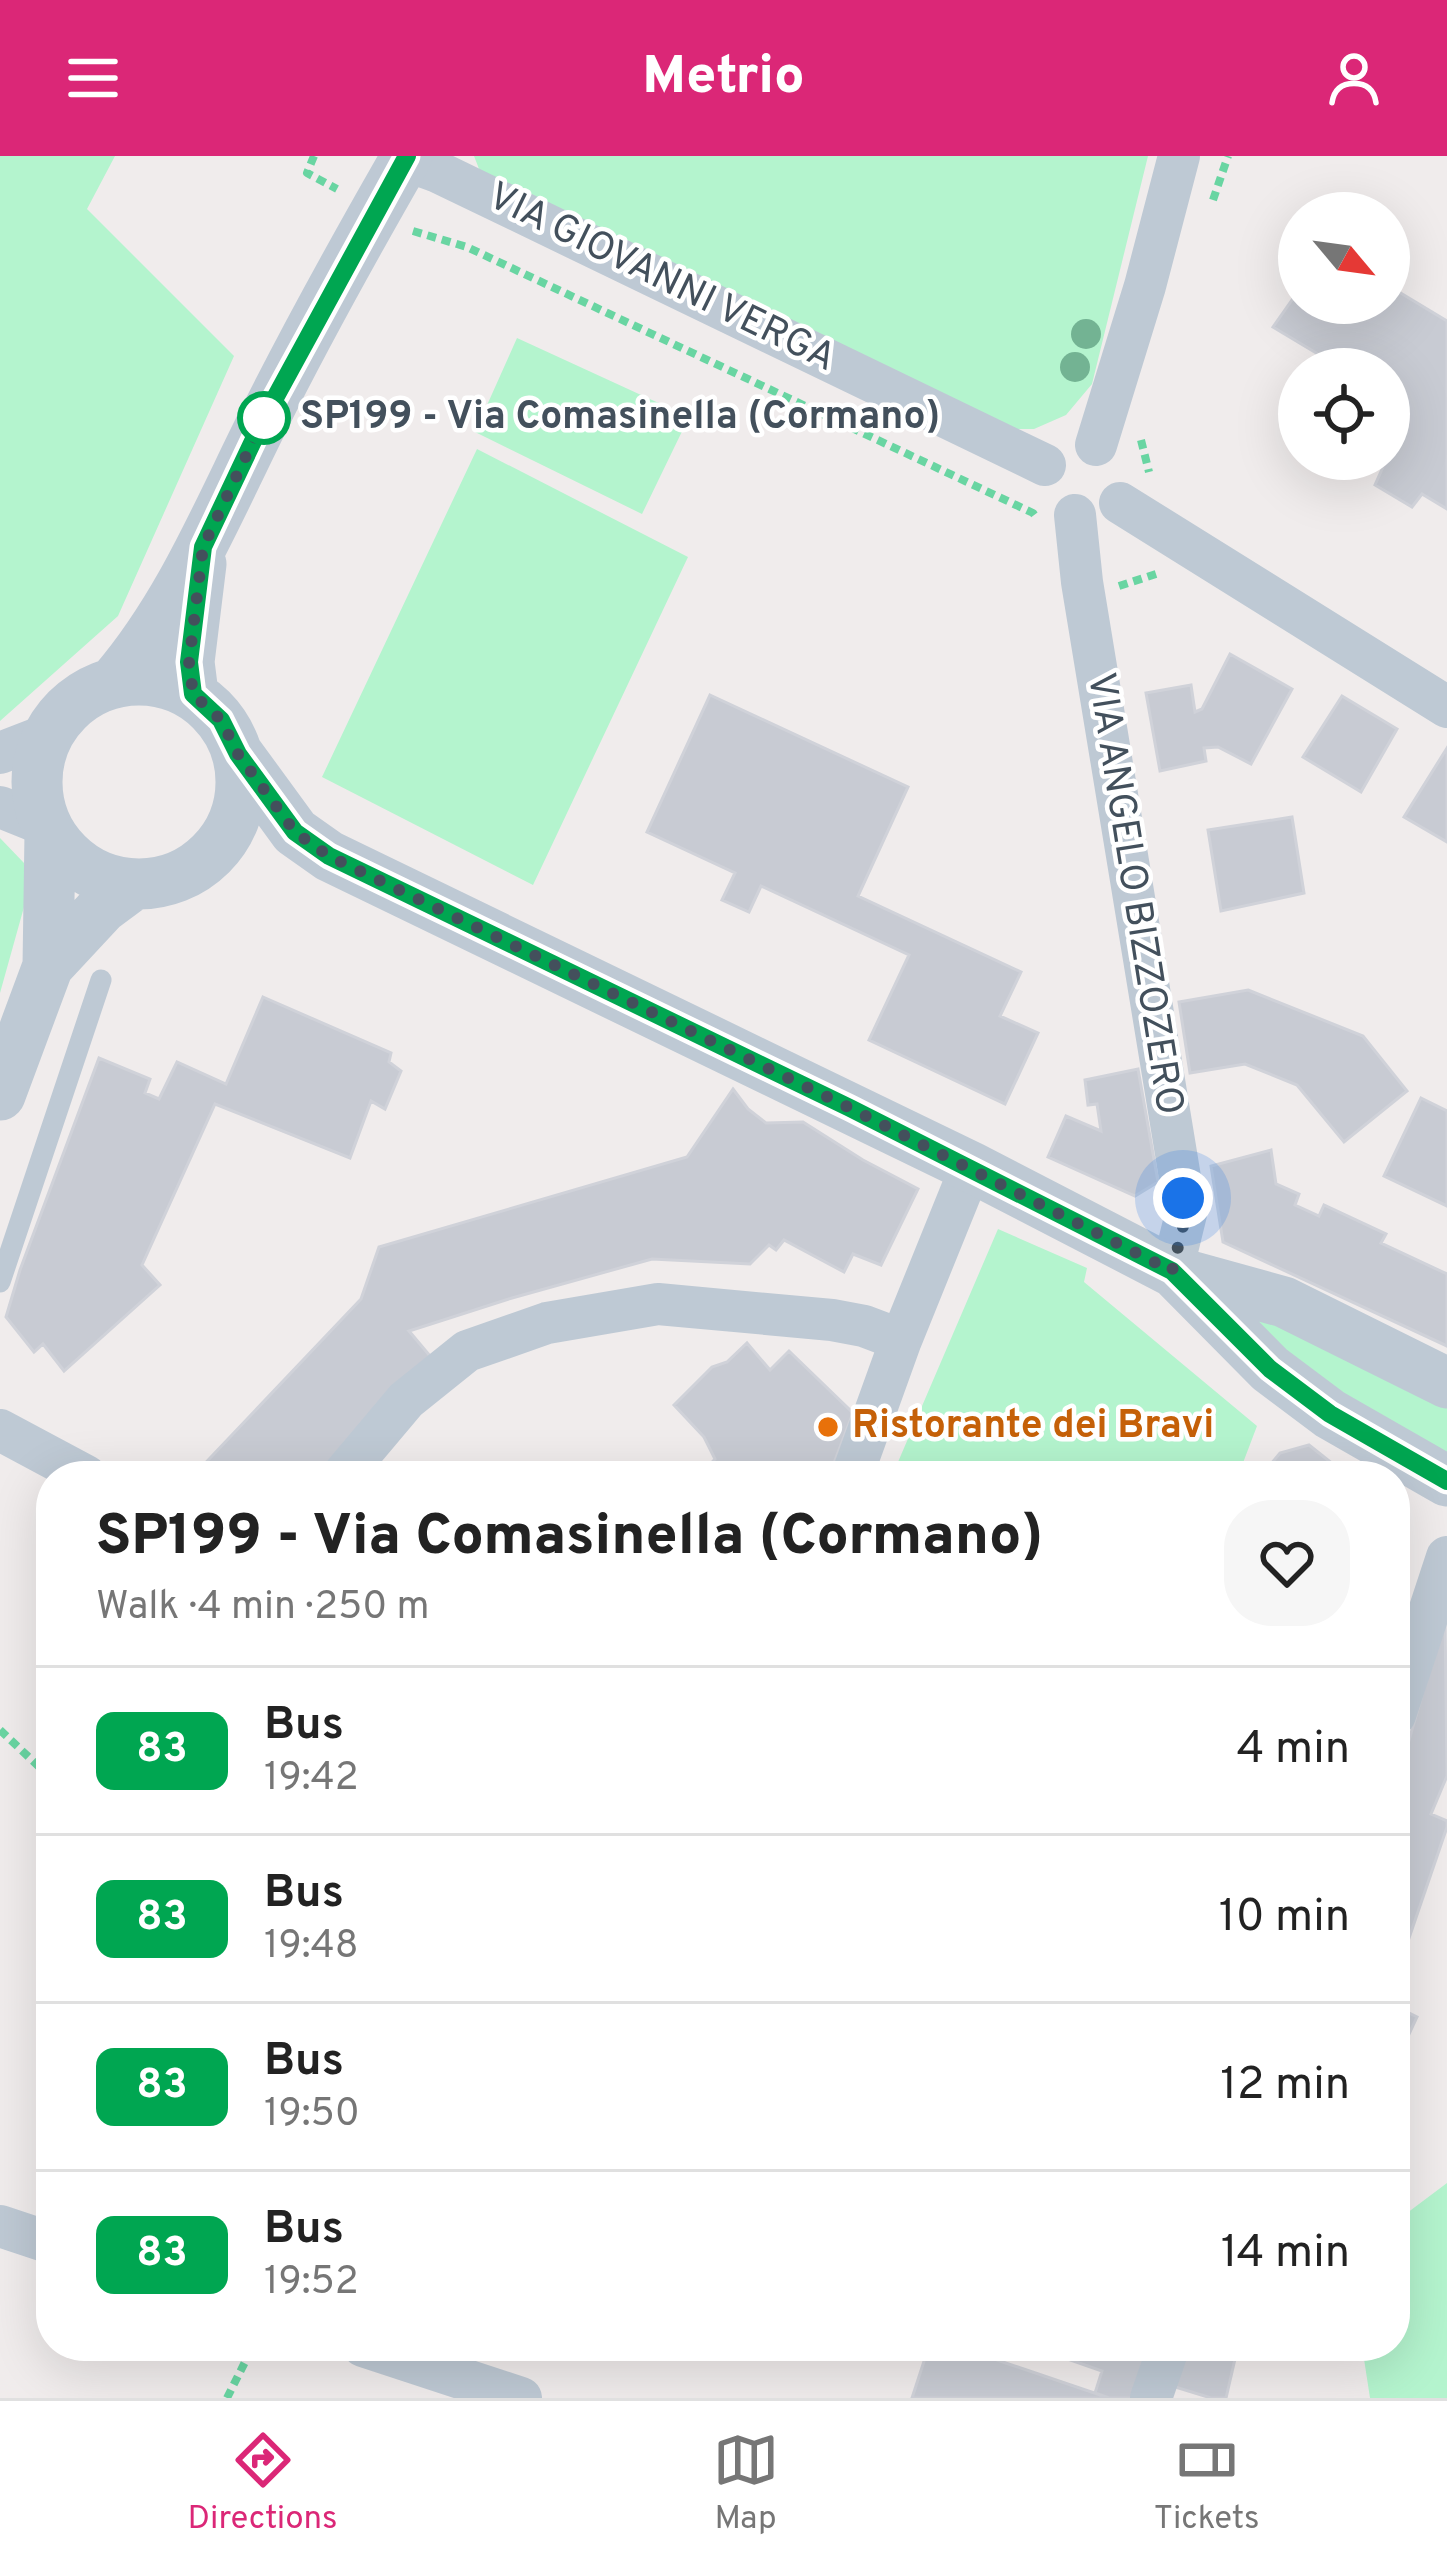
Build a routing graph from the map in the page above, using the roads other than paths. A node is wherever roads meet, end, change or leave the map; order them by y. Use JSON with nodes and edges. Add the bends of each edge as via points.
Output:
{"nodes":[{"id":1,"x":406,"y":158,"type":"edge"},
{"id":2,"x":1179,"y":168,"type":"edge"},
{"id":3,"x":1096,"y":445,"type":"junction"},
{"id":4,"x":1046,"y":465,"type":"junction"},
{"id":5,"x":1120,"y":503,"type":"junction"},
{"id":6,"x":1075,"y":515,"type":"junction"},
{"id":7,"x":203,"y":547,"type":"junction"},
{"id":8,"x":114,"y":682,"type":"junction"},
{"id":9,"x":193,"y":694,"type":"junction"},
{"id":10,"x":1447,"y":707,"type":"edge"},
{"id":11,"x":49,"y":734,"type":"junction"},
{"id":12,"x":0,"y":753,"type":"edge"},
{"id":13,"x":238,"y":754,"type":"junction"},
{"id":14,"x":32,"y":822,"type":"edge"},
{"id":15,"x":329,"y":856,"type":"junction"},
{"id":16,"x":200,"y":866,"type":"junction"},
{"id":17,"x":134,"y":885,"type":"junction"},
{"id":18,"x":48,"y":966,"type":"junction"},
{"id":19,"x":101,"y":980,"type":"dead end"},
{"id":20,"x":0,"y":1095,"type":"edge"},
{"id":21,"x":971,"y":1167,"type":"junction"},
{"id":22,"x":1172,"y":1271,"type":"junction"},
{"id":23,"x":0,"y":1282,"type":"edge"},
{"id":24,"x":901,"y":1340,"type":"junction"},
{"id":25,"x":1436,"y":1377,"type":"edge"},
{"id":26,"x":0,"y":1430,"type":"edge"},
{"id":27,"x":1383,"y":1446,"type":"junction"},
{"id":28,"x":58,"y":1461,"type":"edge"},
{"id":29,"x":355,"y":1461,"type":"edge"},
{"id":30,"x":857,"y":1461,"type":"edge"},
{"id":31,"x":1447,"y":1480,"type":"edge"},
{"id":32,"x":1447,"y":1557,"type":"edge"},
{"id":33,"x":1410,"y":1669,"type":"edge"},
{"id":34,"x":0,"y":2226,"type":"edge"},
{"id":35,"x":36,"y":2238,"type":"edge"},
{"id":36,"x":408,"y":2361,"type":"edge"},
{"id":37,"x":1164,"y":2361,"type":"edge"},
{"id":38,"x":520,"y":2398,"type":"edge"},
{"id":39,"x":1151,"y":2398,"type":"edge"}],
"edges":[{"from":1,"to":4,"type":"street","name":"VIA GIOVANNI VERGA"},
{"from":1,"to":7,"type":"street"},
{"from":2,"to":3,"type":"street"},
{"from":3,"to":4,"type":"street","via":[[1070,443]]},
{"from":3,"to":5,"type":"street","via":[[1122,469]]},
{"from":4,"to":6,"type":"street","via":[[1047,490]]},
{"from":5,"to":6,"type":"street","via":[[1103,517]]},
{"from":5,"to":10,"type":"street"},
{"from":6,"to":22,"type":"street","name":"VIA ANGELO BIZZOZERO","via":[[1186,1214]]},
{"from":7,"to":8,"type":"street"},
{"from":7,"to":9,"type":"street","via":[[189,662]]},
{"from":8,"to":9,"type":"street","via":[[140,679]]},
{"from":8,"to":11,"type":"street","via":[[86,694]]},
{"from":9,"to":13,"type":"street","via":[[221,720]]},
{"from":11,"to":12,"type":"street"},
{"from":11,"to":14,"type":"street"},
{"from":13,"to":15,"type":"street","via":[[295,832]]},
{"from":13,"to":16,"type":"street","via":[[236,817]]},
{"from":14,"to":17,"type":"street","via":[[95,875]]},
{"from":14,"to":18,"type":"street"},
{"from":15,"to":16,"type":"street","via":[[249,852]]},
{"from":15,"to":21,"type":"street"},
{"from":16,"to":17,"type":"street"},
{"from":17,"to":18,"type":"street"},
{"from":18,"to":20,"type":"street"},
{"from":19,"to":23,"type":"lane"},
{"from":21,"to":22,"type":"street"},
{"from":21,"to":24,"type":"street"},
{"from":22,"to":25,"type":"street","via":[[1283,1302]]},
{"from":22,"to":27,"type":"street","via":[[1270,1369]]},
{"from":24,"to":29,"type":"street","via":[[832,1320],[658,1304],[547,1323],[467,1351],[406,1400]]},
{"from":24,"to":30,"type":"street"},
{"from":25,"to":27,"type":"street","via":[[1396,1380],[1376,1404]]},
{"from":26,"to":28,"type":"street"},
{"from":27,"to":31,"type":"street"},
{"from":32,"to":33,"type":"street"},
{"from":34,"to":35,"type":"street"},
{"from":36,"to":38,"type":"street"},
{"from":37,"to":39,"type":"street"}]}
